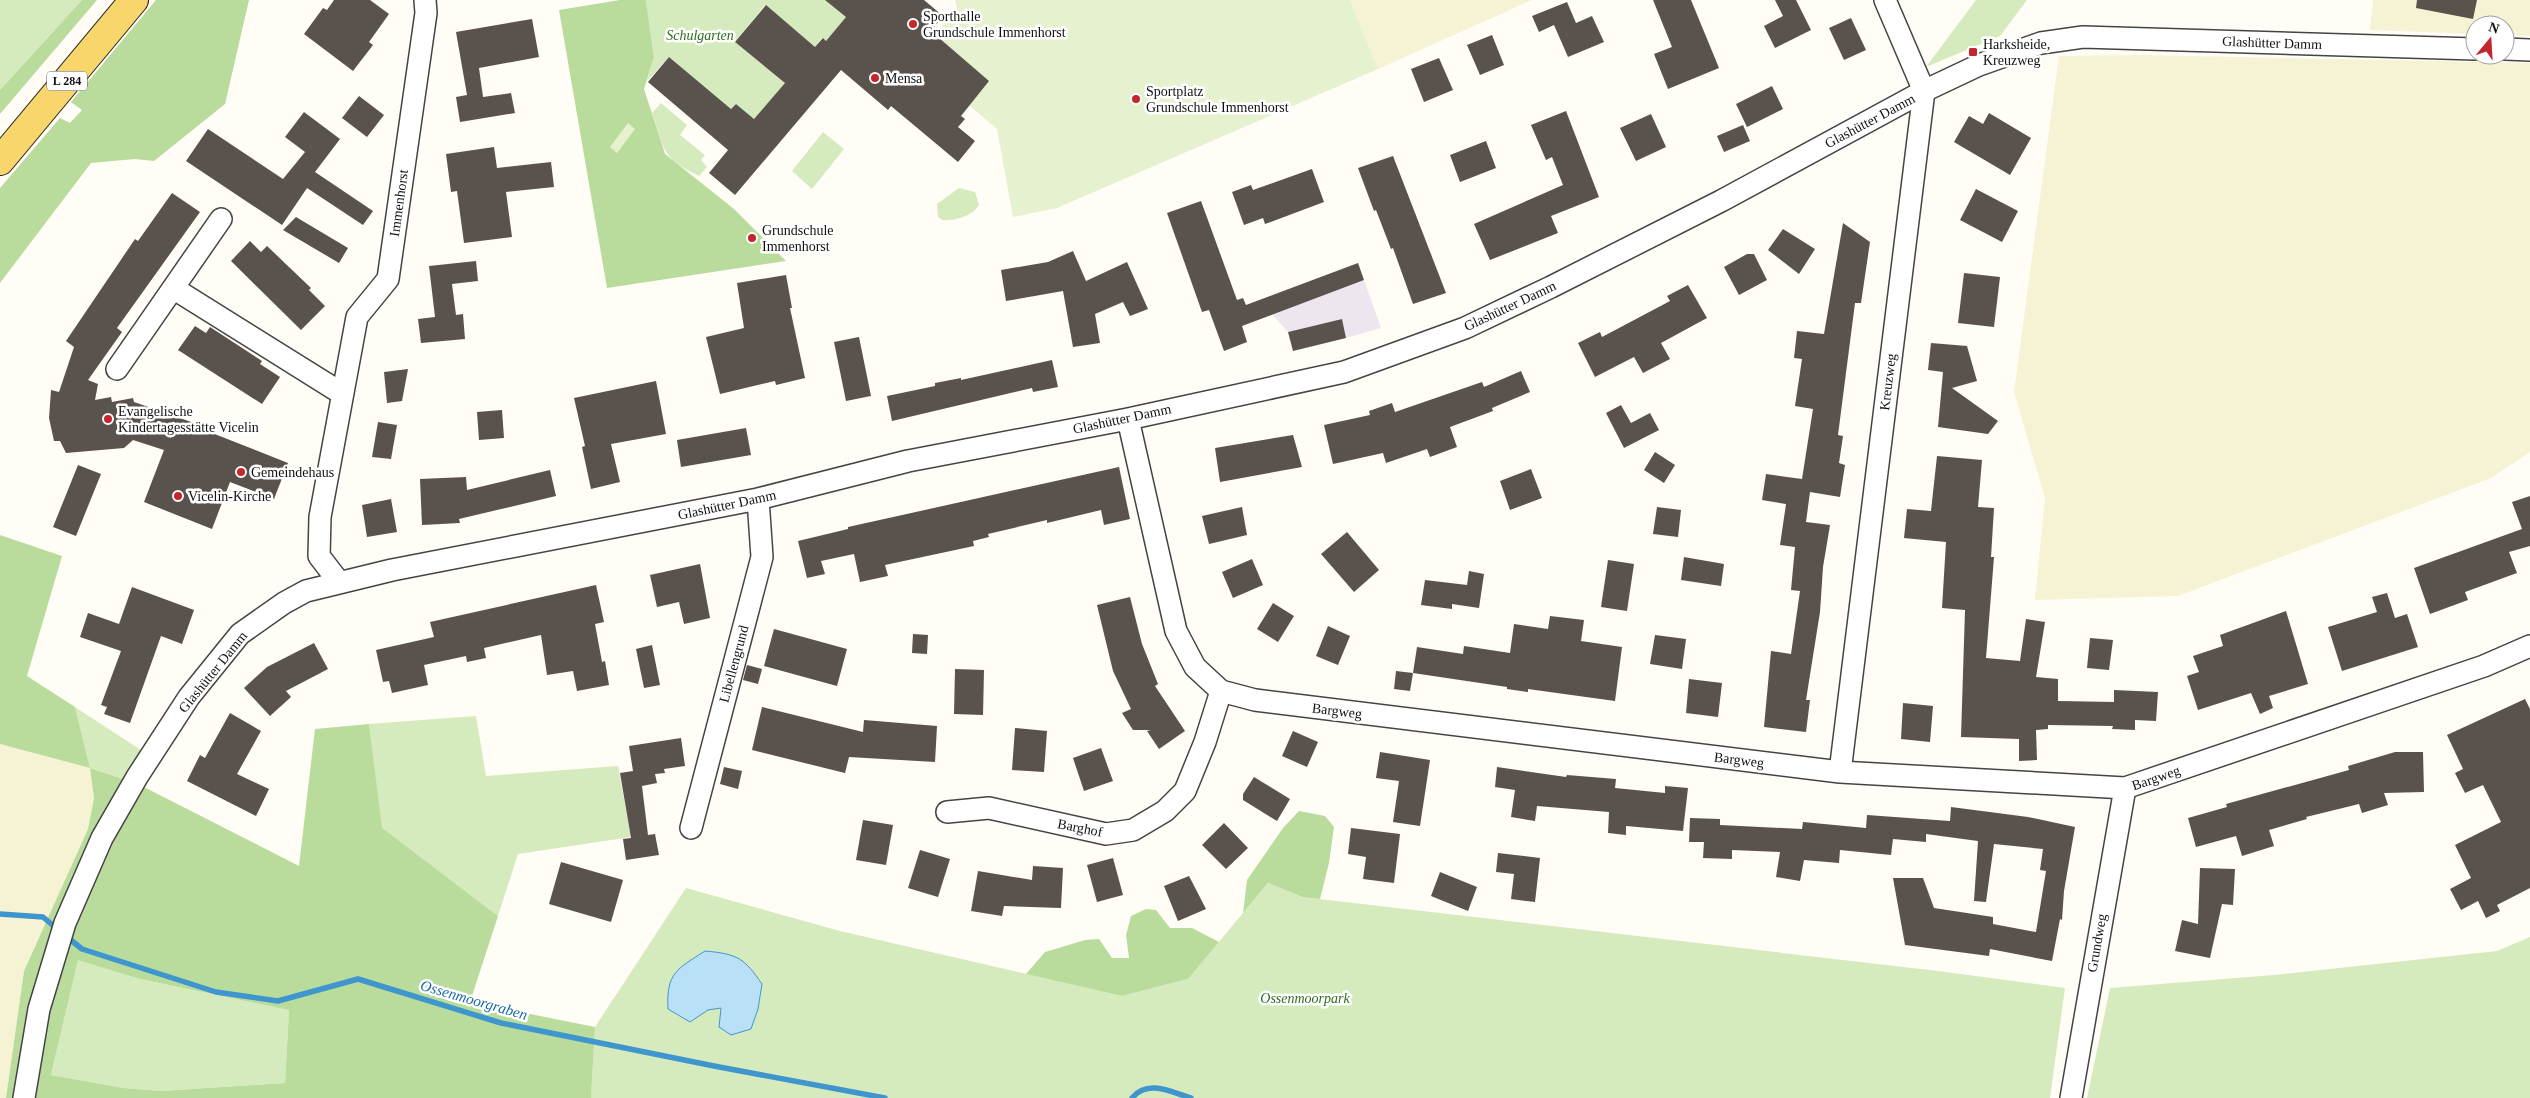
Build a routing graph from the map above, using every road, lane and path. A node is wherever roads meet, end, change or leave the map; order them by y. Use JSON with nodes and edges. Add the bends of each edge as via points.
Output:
{"nodes":[{"id":1,"x":134,"y":0,"type":"edge"},
{"id":2,"x":425,"y":0,"type":"edge"},
{"id":3,"x":1885,"y":0,"type":"edge"},
{"id":4,"x":2465,"y":48,"type":"edge"},
{"id":5,"x":2515,"y":49,"type":"edge"},
{"id":6,"x":2530,"y":50,"type":"edge"},
{"id":7,"x":1924,"y":91,"type":"junction"},
{"id":8,"x":0,"y":161,"type":"edge"},
{"id":9,"x":221,"y":219,"type":"dead end"},
{"id":10,"x":173,"y":288,"type":"junction"},
{"id":11,"x":118,"y":369,"type":"dead end"},
{"id":12,"x":342,"y":393,"type":"junction"},
{"id":13,"x":1128,"y":419,"type":"junction"},
{"id":14,"x":758,"y":499,"type":"junction"},
{"id":15,"x":339,"y":582,"type":"junction"},
{"id":16,"x":2530,"y":646,"type":"edge"},
{"id":17,"x":1221,"y":691,"type":"junction"},
{"id":18,"x":1840,"y":772,"type":"junction"},
{"id":19,"x":2125,"y":788,"type":"junction"},
{"id":20,"x":947,"y":812,"type":"dead end"},
{"id":21,"x":691,"y":828,"type":"dead end"},
{"id":22,"x":24,"y":1098,"type":"edge"},
{"id":23,"x":2071,"y":1098,"type":"edge"}],
"edges":[{"from":1,"to":8,"type":"main road","number":"L 284"},
{"from":2,"to":12,"type":"street","name":"Immenhorst","via":[[388,279],[357,317]]},
{"from":3,"to":7,"type":"street"},
{"from":4,"to":7,"type":"street","name":"Glashütter Damm","via":[[2083,37],[2041,42],[1979,65]]},
{"from":5,"to":6,"type":"street"},
{"from":7,"to":13,"type":"street","name":"Glashütter Damm","via":[[1721,201],[1465,328],[1344,372]]},
{"from":7,"to":18,"type":"street","name":"Kreuzweg"},
{"from":9,"to":10,"type":"street"},
{"from":10,"to":11,"type":"street"},
{"from":10,"to":12,"type":"street"},
{"from":12,"to":15,"type":"street","name":"Immenhorst","via":[[320,517],[319,556]]},
{"from":13,"to":14,"type":"street","name":"Glashütter Damm","via":[[908,462]]},
{"from":13,"to":17,"type":"street","name":"Bargweg","via":[[1176,631],[1195,667]]},
{"from":14,"to":15,"type":"street","name":"Glashütter Damm"},
{"from":14,"to":21,"type":"street","name":"Libellengrund","via":[[762,557]]},
{"from":15,"to":22,"type":"street","name":"Glashütter Damm","via":[[306,591],[284,602],[240,634],[189,698],[137,777],[102,838],[65,923],[38,1009]]},
{"from":16,"to":19,"type":"street","name":"Bargweg","via":[[2484,666]]},
{"from":17,"to":18,"type":"street","name":"Bargweg","via":[[1264,702]]},
{"from":17,"to":20,"type":"street","name":"Barghof","via":[[1185,790],[1165,811],[1133,830],[1106,834],[989,808]]},
{"from":18,"to":19,"type":"street","name":"Bargweg"},
{"from":19,"to":23,"type":"street","name":"Grundweg"}]}
